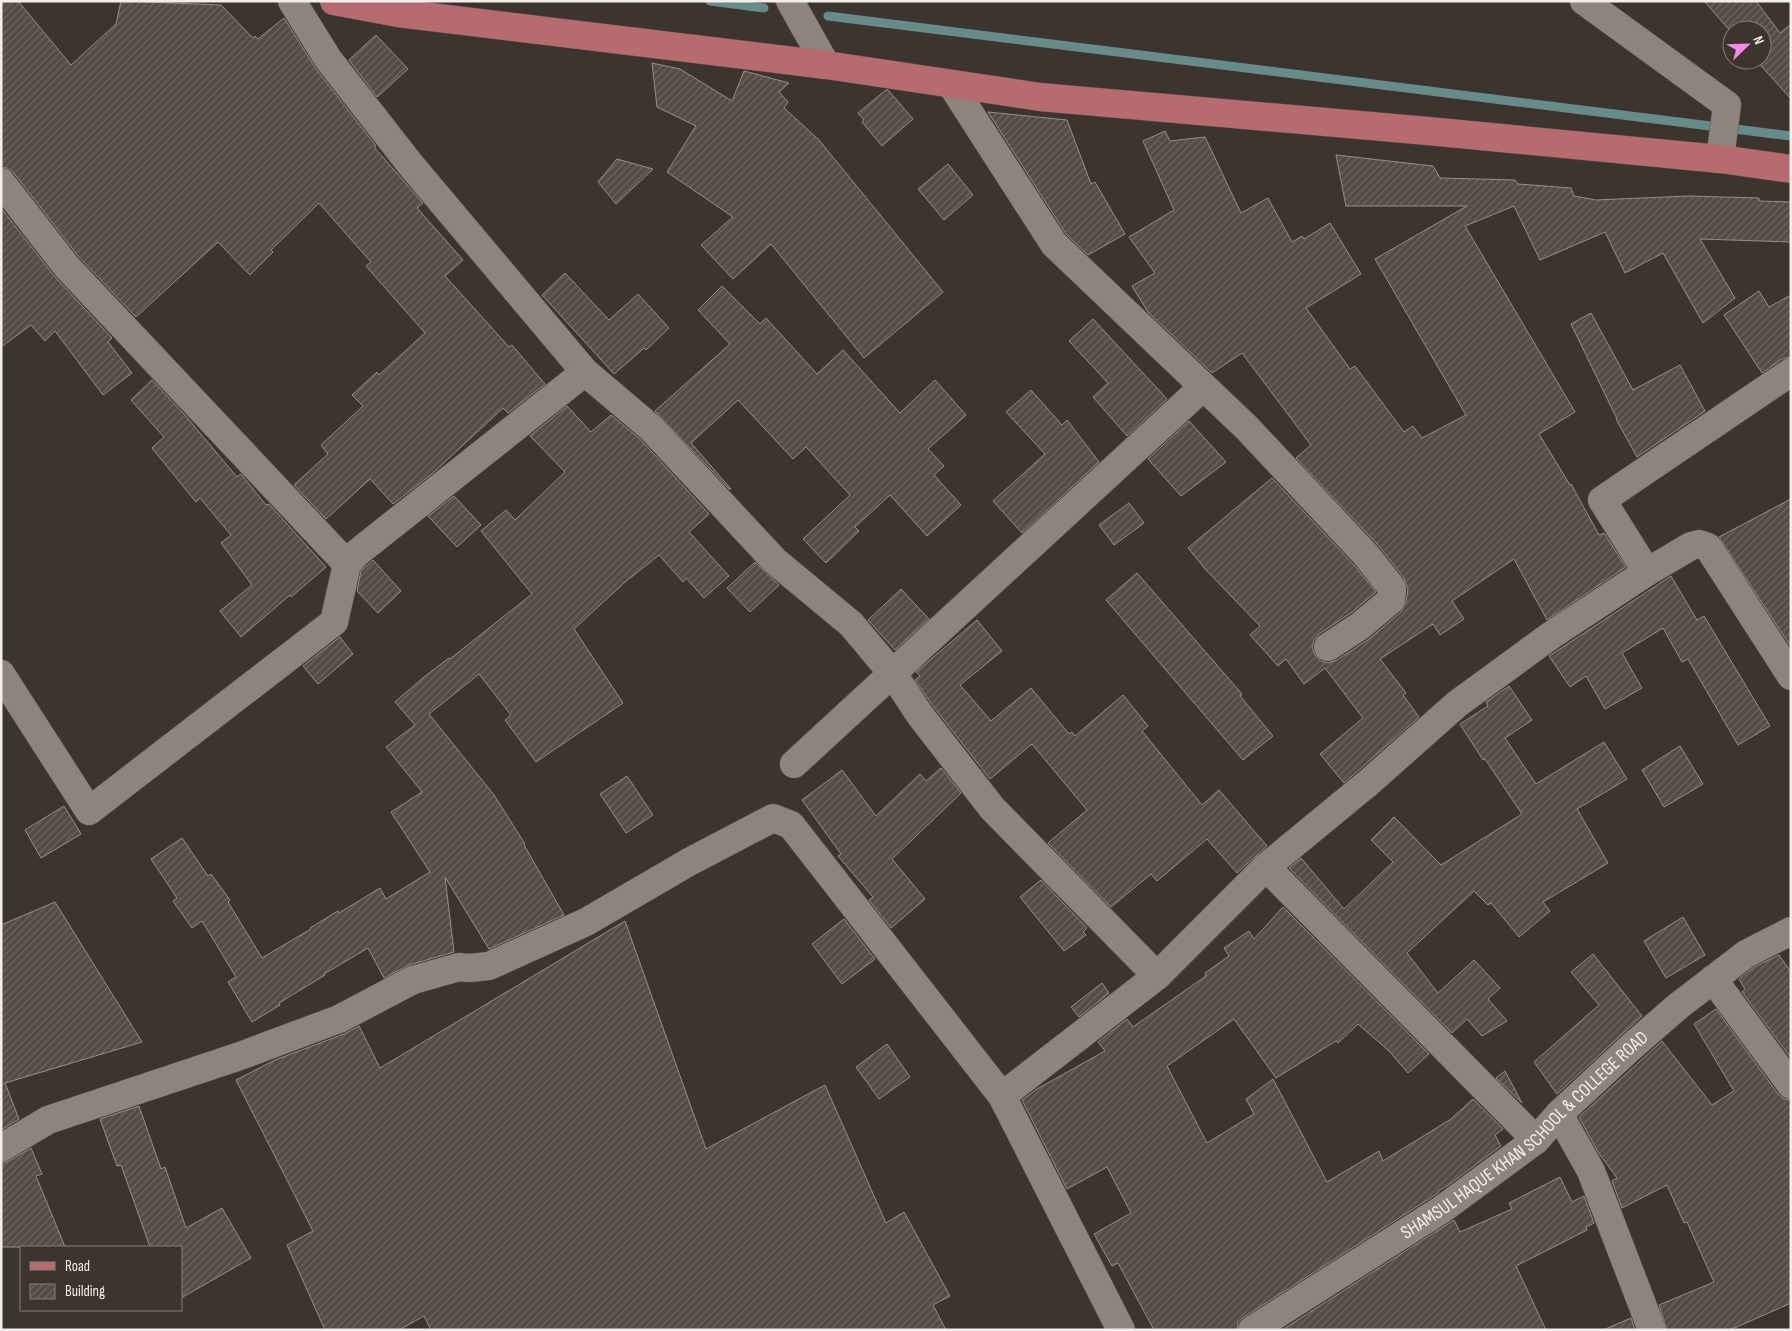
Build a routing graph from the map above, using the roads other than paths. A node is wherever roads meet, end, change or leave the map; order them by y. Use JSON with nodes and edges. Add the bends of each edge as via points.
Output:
{"nodes":[{"id":1,"x":292,"y":1,"type":"edge"},
{"id":2,"x":334,"y":1,"type":"edge"},
{"id":3,"x":790,"y":1,"type":"edge"},
{"id":4,"x":1584,"y":1,"type":"edge"},
{"id":5,"x":404,"y":7,"type":"edge"},
{"id":6,"x":826,"y":65,"type":"junction"},
{"id":7,"x":951,"y":84,"type":"junction"},
{"id":8,"x":1721,"y":151,"type":"junction"},
{"id":9,"x":1791,"y":169,"type":"edge"},
{"id":10,"x":1,"y":182,"type":"edge"},
{"id":11,"x":586,"y":372,"type":"junction"},
{"id":12,"x":1791,"y":372,"type":"edge"},
{"id":13,"x":1203,"y":387,"type":"junction"},
{"id":14,"x":347,"y":564,"type":"junction"},
{"id":15,"x":1647,"y":572,"type":"junction"},
{"id":16,"x":1328,"y":647,"type":"dead end"},
{"id":17,"x":1,"y":674,"type":"edge"},
{"id":18,"x":894,"y":674,"type":"junction"},
{"id":19,"x":1791,"y":676,"type":"edge"},
{"id":20,"x":794,"y":764,"type":"dead end"},
{"id":21,"x":1266,"y":867,"type":"junction"},
{"id":22,"x":1791,"y":930,"type":"edge"},
{"id":23,"x":1156,"y":976,"type":"junction"},
{"id":24,"x":1713,"y":979,"type":"junction"},
{"id":25,"x":1791,"y":1085,"type":"edge"},
{"id":26,"x":1002,"y":1096,"type":"junction"},
{"id":27,"x":1559,"y":1114,"type":"junction"},
{"id":28,"x":1536,"y":1140,"type":"junction"},
{"id":29,"x":1,"y":1148,"type":"edge"},
{"id":30,"x":1121,"y":1330,"type":"edge"},
{"id":31,"x":1252,"y":1330,"type":"edge"},
{"id":32,"x":1652,"y":1330,"type":"edge"}],
"edges":[{"from":1,"to":11,"type":"street","via":[[328,59],[410,164]]},
{"from":2,"to":5,"type":"main road"},
{"from":3,"to":6,"type":"street"},
{"from":4,"to":8,"type":"street","via":[[1727,105]]},
{"from":5,"to":6,"type":"main road"},
{"from":6,"to":7,"type":"main road"},
{"from":7,"to":8,"type":"main road","via":[[1040,97],[1438,132]]},
{"from":7,"to":13,"type":"street","via":[[1054,244]]},
{"from":8,"to":9,"type":"main road"},
{"from":10,"to":14,"type":"street","via":[[67,267]]},
{"from":11,"to":14,"type":"street","via":[[356,553]]},
{"from":11,"to":18,"type":"street","via":[[651,428],[776,561],[851,624]]},
{"from":12,"to":15,"type":"street","via":[[1602,500]]},
{"from":13,"to":16,"type":"street","via":[[1247,428],[1366,555],[1392,588],[1391,600]]},
{"from":13,"to":18,"type":"street"},
{"from":14,"to":17,"type":"street","via":[[334,622],[89,811]]},
{"from":15,"to":19,"type":"street","via":[[1691,546],[1708,547]]},
{"from":15,"to":21,"type":"street","via":[[1550,636],[1457,704]]},
{"from":18,"to":20,"type":"street"},
{"from":18,"to":23,"type":"street","via":[[920,715],[992,808]]},
{"from":21,"to":23,"type":"street"},
{"from":21,"to":28,"type":"street"},
{"from":22,"to":24,"type":"street","name":"SHAMSUL HAQUE KHAN SCHOOL & COLLEGE ROAD","via":[[1746,954]]},
{"from":23,"to":26,"type":"street"},
{"from":24,"to":25,"type":"street"},
{"from":24,"to":27,"type":"street","name":"SHAMSUL HAQUE KHAN SCHOOL & COLLEGE ROAD","via":[[1630,1048]]},
{"from":26,"to":29,"type":"street","via":[[791,825],[773,818],[586,922],[489,966],[459,967],[413,980],[339,1019],[48,1120]]},
{"from":26,"to":30,"type":"street"},
{"from":27,"to":28,"type":"street","name":"SHAMSUL HAQUE KHAN SCHOOL & COLLEGE ROAD"},
{"from":27,"to":32,"type":"street","via":[[1591,1171]]},
{"from":28,"to":31,"type":"street","name":"SHAMSUL HAQUE KHAN SCHOOL & COLLEGE ROAD","via":[[1440,1210]]}]}
